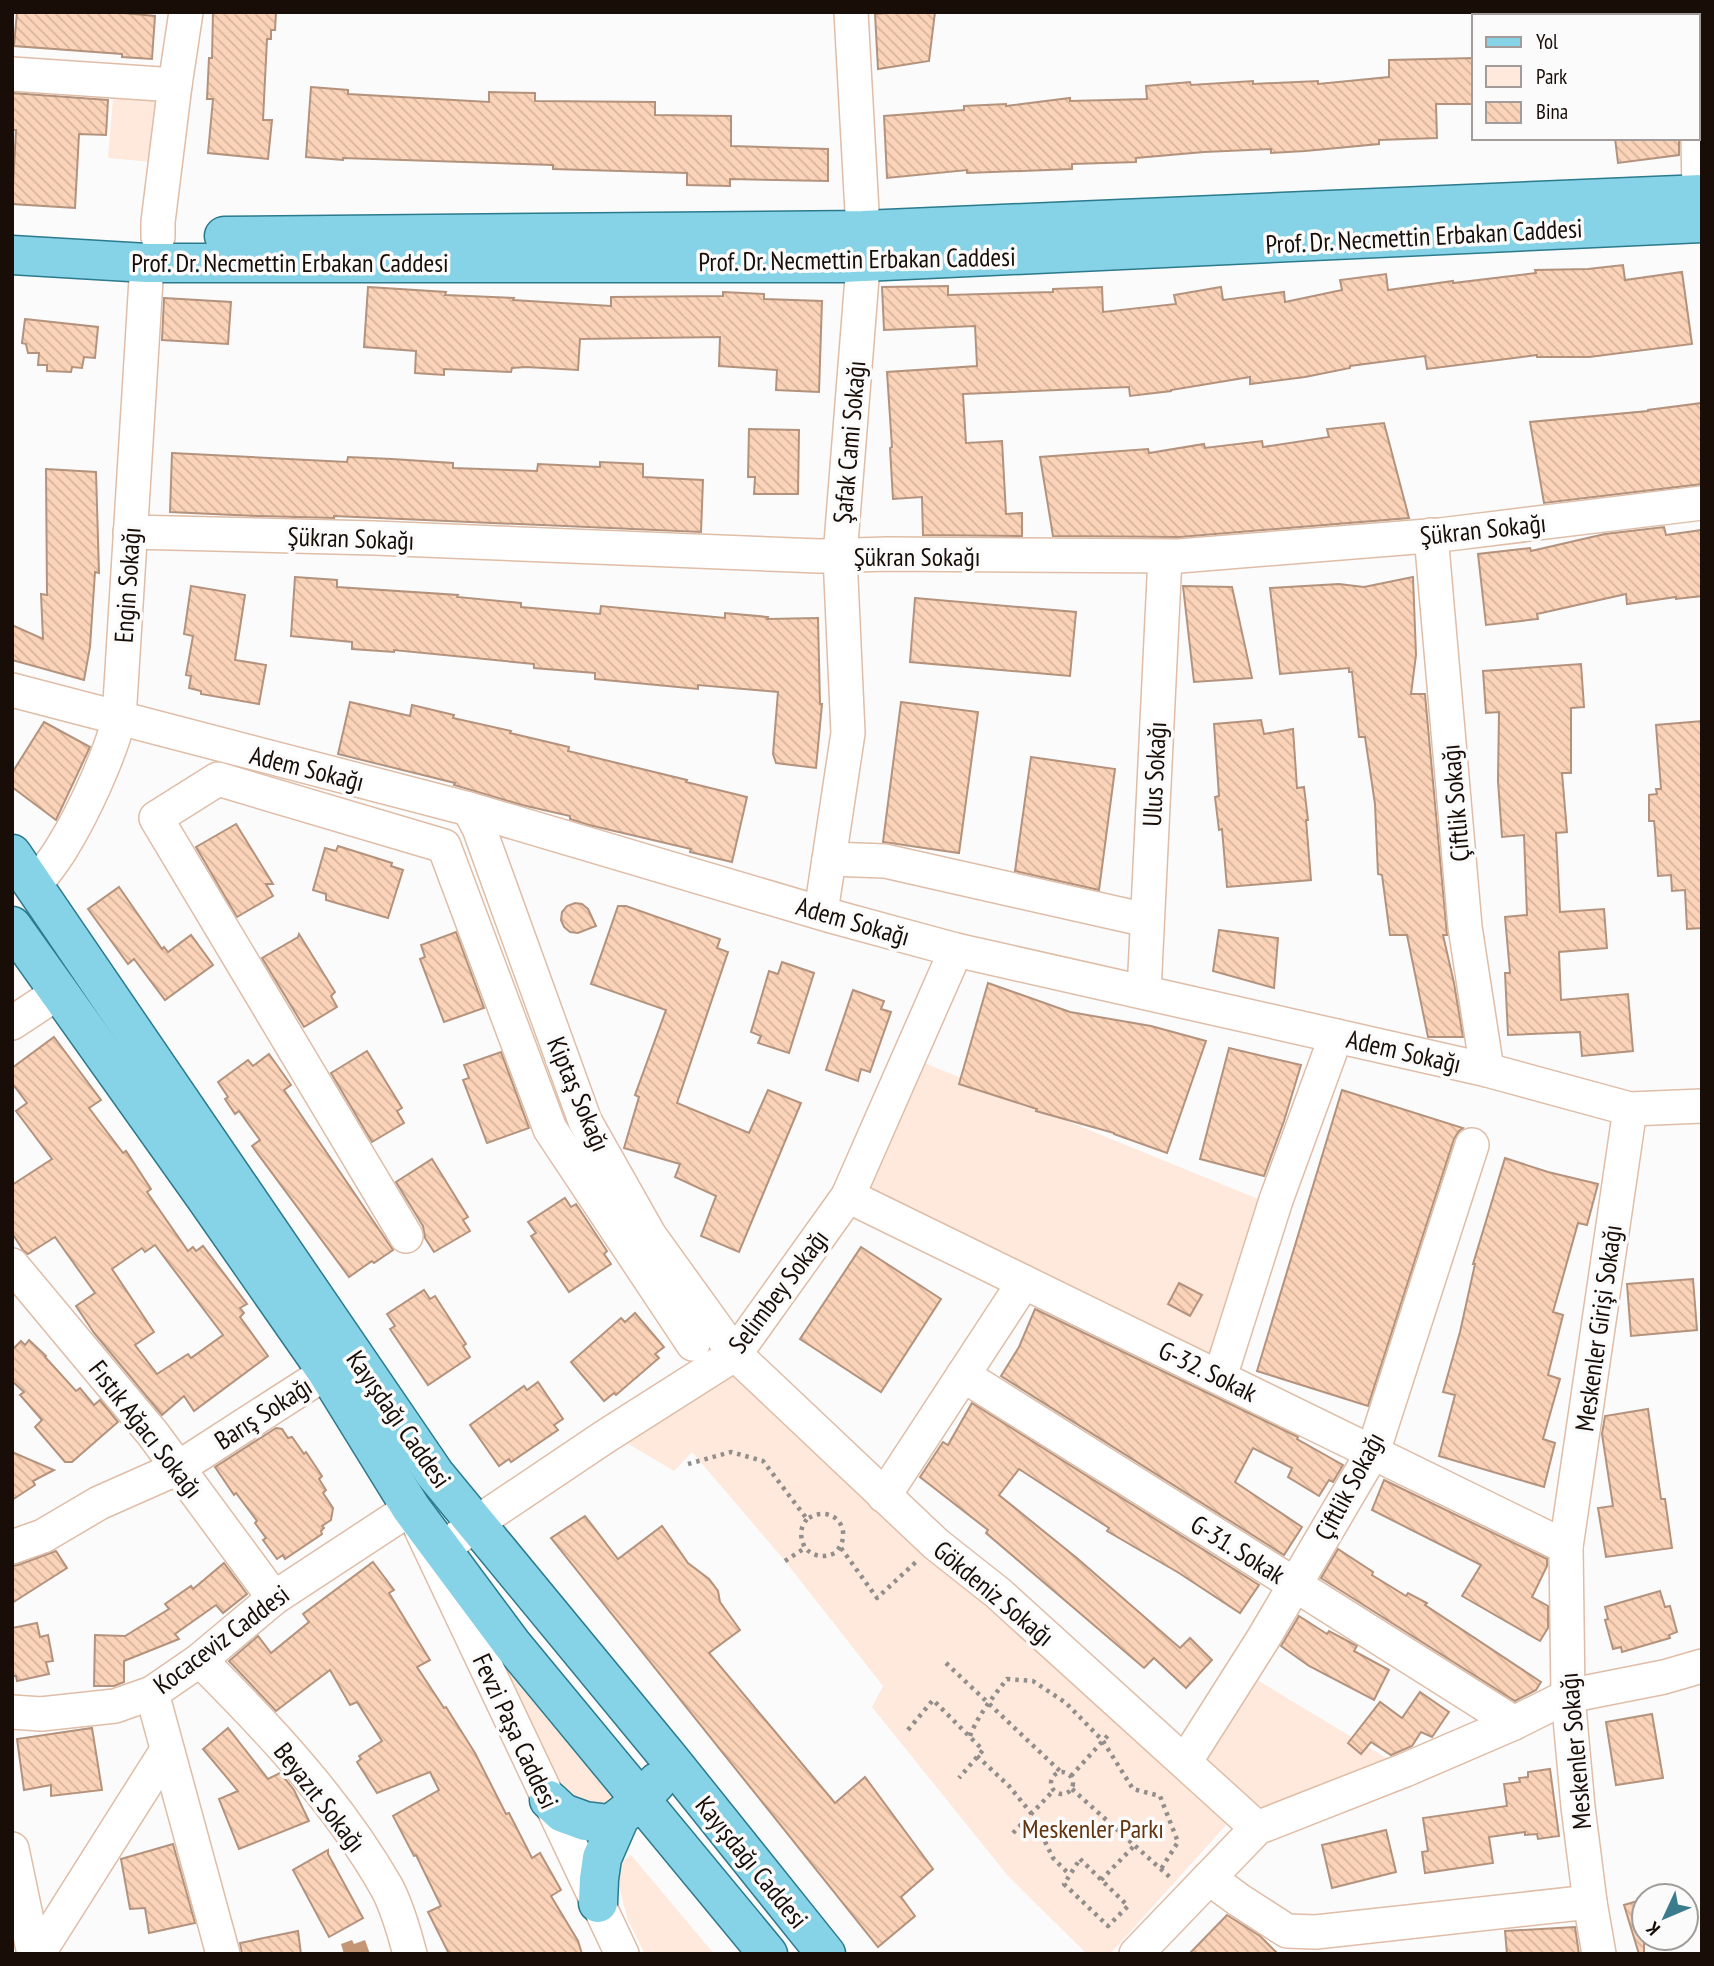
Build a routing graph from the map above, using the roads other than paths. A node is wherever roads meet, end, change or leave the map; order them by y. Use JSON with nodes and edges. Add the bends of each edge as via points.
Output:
{"nodes":[{"id":1,"x":186,"y":12,"type":"edge"},
{"id":2,"x":851,"y":12,"type":"edge"},
{"id":3,"x":12,"y":74,"type":"edge"},
{"id":4,"x":175,"y":85,"type":"junction"},
{"id":5,"x":1698,"y":140,"type":"edge"},
{"id":6,"x":1701,"y":208,"type":"edge"},
{"id":7,"x":12,"y":233,"type":"edge"},
{"id":8,"x":863,"y":246,"type":"junction"},
{"id":9,"x":152,"y":250,"type":"junction"},
{"id":10,"x":12,"y":255,"type":"edge"},
{"id":11,"x":1702,"y":503,"type":"edge"},
{"id":12,"x":130,"y":531,"type":"junction"},
{"id":13,"x":1431,"y":536,"type":"junction"},
{"id":14,"x":840,"y":556,"type":"junction"},
{"id":15,"x":1165,"y":557,"type":"junction"},
{"id":16,"x":12,"y":690,"type":"edge"},
{"id":17,"x":119,"y":719,"type":"junction"},
{"id":18,"x":469,"y":809,"type":"junction"},
{"id":19,"x":12,"y":854,"type":"edge"},
{"id":20,"x":829,"y":859,"type":"junction"},
{"id":21,"x":34,"y":887,"type":"junction"},
{"id":22,"x":821,"y":912,"type":"junction"},
{"id":23,"x":1133,"y":917,"type":"dead end"},
{"id":24,"x":12,"y":926,"type":"edge"},
{"id":25,"x":956,"y":950,"type":"junction"},
{"id":26,"x":59,"y":992,"type":"junction"},
{"id":27,"x":1144,"y":992,"type":"junction"},
{"id":28,"x":12,"y":1023,"type":"edge"},
{"id":29,"x":1336,"y":1036,"type":"junction"},
{"id":30,"x":1487,"y":1070,"type":"junction"},
{"id":31,"x":1702,"y":1106,"type":"edge"},
{"id":32,"x":1630,"y":1109,"type":"junction"},
{"id":33,"x":584,"y":1121,"type":"junction"},
{"id":34,"x":550,"y":1129,"type":"junction"},
{"id":35,"x":1472,"y":1144,"type":"dead end"},
{"id":36,"x":848,"y":1196,"type":"junction"},
{"id":37,"x":406,"y":1236,"type":"dead end"},
{"id":38,"x":12,"y":1265,"type":"edge"},
{"id":39,"x":1024,"y":1282,"type":"junction"},
{"id":40,"x":693,"y":1344,"type":"dead end"},
{"id":41,"x":735,"y":1354,"type":"junction"},
{"id":42,"x":327,"y":1372,"type":"junction"},
{"id":43,"x":964,"y":1375,"type":"junction"},
{"id":44,"x":1220,"y":1377,"type":"junction"},
{"id":45,"x":1373,"y":1452,"type":"junction"},
{"id":46,"x":178,"y":1468,"type":"junction"},
{"id":47,"x":884,"y":1496,"type":"junction"},
{"id":48,"x":411,"y":1508,"type":"junction"},
{"id":49,"x":475,"y":1524,"type":"junction"},
{"id":50,"x":12,"y":1547,"type":"edge"},
{"id":51,"x":1566,"y":1547,"type":"junction"},
{"id":52,"x":442,"y":1550,"type":"junction"},
{"id":53,"x":1294,"y":1585,"type":"junction"},
{"id":54,"x":274,"y":1598,"type":"junction"},
{"id":55,"x":200,"y":1660,"type":"junction"},
{"id":56,"x":1702,"y":1666,"type":"edge"},
{"id":57,"x":152,"y":1693,"type":"junction"},
{"id":58,"x":1567,"y":1696,"type":"junction"},
{"id":59,"x":12,"y":1712,"type":"edge"},
{"id":60,"x":1514,"y":1723,"type":"junction"},
{"id":61,"x":167,"y":1750,"type":"junction"},
{"id":62,"x":669,"y":1758,"type":"junction"},
{"id":63,"x":1185,"y":1762,"type":"junction"},
{"id":64,"x":549,"y":1800,"type":"junction"},
{"id":65,"x":630,"y":1809,"type":"junction"},
{"id":66,"x":1257,"y":1828,"type":"junction"},
{"id":67,"x":12,"y":1849,"type":"edge"},
{"id":68,"x":1200,"y":1887,"type":"junction"},
{"id":69,"x":1590,"y":1902,"type":"junction"},
{"id":70,"x":598,"y":1903,"type":"junction"},
{"id":71,"x":36,"y":1954,"type":"edge"},
{"id":72,"x":223,"y":1954,"type":"edge"},
{"id":73,"x":410,"y":1954,"type":"edge"},
{"id":74,"x":622,"y":1954,"type":"edge"},
{"id":75,"x":768,"y":1954,"type":"edge"},
{"id":76,"x":826,"y":1954,"type":"edge"},
{"id":77,"x":1136,"y":1954,"type":"edge"},
{"id":78,"x":1599,"y":1954,"type":"edge"}],
"edges":[{"from":1,"to":4,"type":"street","name":"Engin Sokağı"},
{"from":2,"to":8,"type":"street","name":"Şafak Cami Sokağı"},
{"from":3,"to":4,"type":"street"},
{"from":4,"to":9,"type":"street","name":"Engin Sokağı"},
{"from":5,"to":6,"type":"street"},
{"from":6,"to":8,"type":"main road","name":"Prof. Dr. Necmettin Erbakan Caddesi"},
{"from":7,"to":9,"type":"main road","name":"Prof. Dr. Necmettin Erbakan Caddesi"},
{"from":8,"to":9,"type":"main road","name":"Prof. Dr. Necmettin Erbakan Caddesi"},
{"from":8,"to":14,"type":"street","name":"Şafak Cami Sokağı"},
{"from":9,"to":10,"type":"main road","name":"Prof. Dr. Necmettin Erbakan Caddesi"},
{"from":9,"to":12,"type":"street","name":"Engin Sokağı"},
{"from":11,"to":13,"type":"street","name":"Şükran Sokağı"},
{"from":12,"to":14,"type":"street","name":"Şükran Sokağı"},
{"from":12,"to":17,"type":"street","name":"Engin Sokağı"},
{"from":13,"to":15,"type":"street","name":"Şükran Sokağı"},
{"from":13,"to":30,"type":"street","name":"Çiftlik Sokağı","via":[[1465,927]]},
{"from":14,"to":15,"type":"street","name":"Şükran Sokağı"},
{"from":14,"to":20,"type":"street","name":"Şafak Cami Sokağı","via":[[848,733]]},
{"from":15,"to":27,"type":"street","name":"Ulus Sokağı"},
{"from":16,"to":17,"type":"street","name":"Adem Sokağı"},
{"from":17,"to":18,"type":"street","name":"Adem Sokağı"},
{"from":17,"to":21,"type":"street","name":"Engin Sokağı","via":[[64,846]]},
{"from":18,"to":22,"type":"street","name":"Adem Sokağı"},
{"from":18,"to":33,"type":"street","name":"Kiptaş Sokağı"},
{"from":19,"to":21,"type":"main road","name":"Kayışdağı Caddesi"},
{"from":20,"to":22,"type":"street","name":"Şafak Cami Sokağı"},
{"from":20,"to":23,"type":"street","via":[[885,861]]},
{"from":21,"to":49,"type":"main road","name":"Kayışdağı Caddesi","via":[[435,1474]]},
{"from":22,"to":25,"type":"street","name":"Adem Sokağı"},
{"from":24,"to":26,"type":"main road","name":"Kayışdağı Caddesi"},
{"from":25,"to":27,"type":"street","name":"Adem Sokağı"},
{"from":25,"to":36,"type":"street","name":"Selimbey Sokağı"},
{"from":26,"to":28,"type":"street"},
{"from":26,"to":42,"type":"main road","name":"Kayışdağı Caddesi"},
{"from":27,"to":29,"type":"street","name":"Adem Sokağı"},
{"from":29,"to":30,"type":"street","name":"Adem Sokağı"},
{"from":29,"to":44,"type":"street","via":[[1276,1200]]},
{"from":30,"to":32,"type":"street","name":"Adem Sokağı"},
{"from":31,"to":32,"type":"street","name":"Adem Sokağı"},
{"from":32,"to":51,"type":"street","name":"Meskenler Girişi Sokağı"},
{"from":33,"to":34,"type":"street"},
{"from":33,"to":41,"type":"street","name":"Kiptaş Sokağı","via":[[650,1236]]},
{"from":34,"to":37,"type":"street","via":[[444,846],[218,779],[156,818]]},
{"from":34,"to":40,"type":"street"},
{"from":35,"to":45,"type":"street","name":"Çiftlik Sokağı"},
{"from":36,"to":39,"type":"street","name":"G-32. Sokak"},
{"from":36,"to":41,"type":"street","name":"Selimbey Sokağı"},
{"from":38,"to":46,"type":"street","name":"Fıstık Ağacı Sokağı"},
{"from":39,"to":43,"type":"street"},
{"from":39,"to":44,"type":"street","name":"G-32. Sokak"},
{"from":41,"to":47,"type":"street","name":"Gökdeniz Sokağı"},
{"from":41,"to":49,"type":"street","name":"Selimbey Sokağı"},
{"from":42,"to":46,"type":"street","name":"Barış Sokağı"},
{"from":42,"to":48,"type":"main road","name":"Kayışdağı Caddesi"},
{"from":43,"to":47,"type":"street"},
{"from":43,"to":53,"type":"street","name":"G-31. Sokak"},
{"from":44,"to":45,"type":"street","name":"G-32. Sokak"},
{"from":45,"to":51,"type":"street","name":"G-32. Sokak"},
{"from":45,"to":53,"type":"street","name":"Çiftlik Sokağı"},
{"from":46,"to":50,"type":"street","name":"Barış Sokağı"},
{"from":46,"to":54,"type":"street","name":"Fıstık Ağacı Sokağı"},
{"from":47,"to":63,"type":"street","name":"Gökdeniz Sokağı"},
{"from":48,"to":52,"type":"main road","name":"Kayışdağı Caddesi"},
{"from":48,"to":54,"type":"street","name":"Kocaceviz Caddesi"},
{"from":48,"to":64,"type":"street","name":"Fevzi Paşa Caddesi"},
{"from":49,"to":52,"type":"street","name":"Selimbey Sokağı"},
{"from":49,"to":62,"type":"main road","name":"Kayışdağı Caddesi"},
{"from":51,"to":58,"type":"street","name":"Meskenler Sokağı"},
{"from":52,"to":65,"type":"main road","name":"Kayışdağı Caddesi"},
{"from":53,"to":60,"type":"street","name":"G-31. Sokak"},
{"from":53,"to":63,"type":"street","name":"Çiftlik Sokağı"},
{"from":54,"to":55,"type":"street","name":"Kocaceviz Caddesi"},
{"from":55,"to":57,"type":"street","name":"Kocaceviz Caddesi"},
{"from":55,"to":73,"type":"street","name":"Beyazıt Sokağı","via":[[302,1768],[346,1826],[388,1890]]},
{"from":56,"to":58,"type":"street"},
{"from":57,"to":59,"type":"street","name":"Kocaceviz Caddesi","via":[[115,1706],[41,1714]]},
{"from":57,"to":61,"type":"street"},
{"from":58,"to":60,"type":"street"},
{"from":58,"to":69,"type":"street","name":"Meskenler Sokağı"},
{"from":60,"to":66,"type":"street"},
{"from":61,"to":71,"type":"street"},
{"from":61,"to":72,"type":"street"},
{"from":62,"to":65,"type":"main road","via":[[661,1777]]},
{"from":62,"to":76,"type":"main road","name":"Kayışdağı Caddesi"},
{"from":63,"to":66,"type":"street","name":"Gökdeniz Sokağı"},
{"from":64,"to":65,"type":"main road","via":[[585,1821],[610,1824]]},
{"from":64,"to":70,"type":"street","name":"Fevzi Paşa Caddesi"},
{"from":65,"to":70,"type":"main road","via":[[602,1858]]},
{"from":65,"to":75,"type":"main road","name":"Kayışdağı Caddesi"},
{"from":66,"to":68,"type":"street"},
{"from":67,"to":71,"type":"street"},
{"from":68,"to":69,"type":"street","via":[[1239,1900],[1287,1931],[1316,1932]]},
{"from":68,"to":77,"type":"street"},
{"from":69,"to":78,"type":"street","name":"Meskenler Sokağı"},
{"from":70,"to":74,"type":"street","name":"Fevzi Paşa Caddesi"}]}
